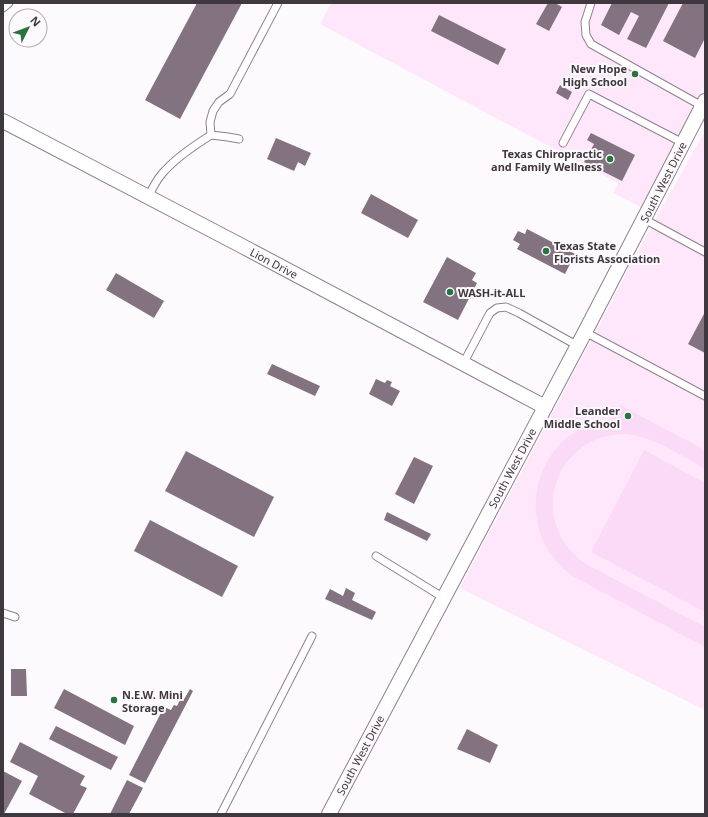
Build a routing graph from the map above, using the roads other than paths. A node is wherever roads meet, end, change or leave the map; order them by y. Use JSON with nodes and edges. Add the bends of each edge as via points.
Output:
{"nodes":[{"id":1,"x":10,"y":3,"type":"edge"},
{"id":2,"x":278,"y":3,"type":"edge"},
{"id":3,"x":591,"y":3,"type":"edge"},
{"id":4,"x":3,"y":8,"type":"edge"},
{"id":5,"x":704,"y":104,"type":"edge"},
{"id":6,"x":3,"y":121,"type":"edge"},
{"id":7,"x":211,"y":135,"type":"junction"},
{"id":8,"x":239,"y":139,"type":"dead end"},
{"id":9,"x":564,"y":143,"type":"dead end"},
{"id":10,"x":683,"y":143,"type":"junction"},
{"id":11,"x":148,"y":197,"type":"junction"},
{"id":12,"x":644,"y":219,"type":"junction"},
{"id":13,"x":705,"y":252,"type":"edge"},
{"id":14,"x":585,"y":332,"type":"junction"},
{"id":15,"x":578,"y":346,"type":"junction"},
{"id":16,"x":464,"y":364,"type":"junction"},
{"id":17,"x":705,"y":396,"type":"edge"},
{"id":18,"x":545,"y":407,"type":"junction"},
{"id":19,"x":376,"y":556,"type":"dead end"},
{"id":20,"x":444,"y":598,"type":"junction"},
{"id":21,"x":3,"y":613,"type":"edge"},
{"id":22,"x":15,"y":617,"type":"dead end"},
{"id":23,"x":312,"y":636,"type":"dead end"},
{"id":24,"x":221,"y":814,"type":"edge"},
{"id":25,"x":329,"y":814,"type":"edge"}],
"edges":[{"from":1,"to":4,"type":"lane"},
{"from":2,"to":7,"type":"lane","via":[[230,94],[219,102],[213,111],[210,122]]},
{"from":3,"to":5,"type":"lane","via":[[585,22],[586,35],[591,44]]},
{"from":5,"to":10,"type":"street","name":"South West Drive"},
{"from":6,"to":11,"type":"street","name":"Lion Drive"},
{"from":7,"to":8,"type":"lane"},
{"from":7,"to":11,"type":"lane","via":[[169,166]]},
{"from":9,"to":10,"type":"lane","via":[[589,94]]},
{"from":10,"to":12,"type":"street","name":"South West Drive"},
{"from":11,"to":16,"type":"street","name":"Lion Drive"},
{"from":12,"to":13,"type":"lane"},
{"from":12,"to":14,"type":"street","name":"South West Drive"},
{"from":14,"to":15,"type":"street","name":"South West Drive"},
{"from":14,"to":17,"type":"lane"},
{"from":15,"to":16,"type":"lane","via":[[506,307],[497,308],[490,313]]},
{"from":15,"to":18,"type":"street","name":"South West Drive"},
{"from":16,"to":18,"type":"street","name":"Lion Drive"},
{"from":18,"to":20,"type":"street","name":"South West Drive"},
{"from":19,"to":20,"type":"lane"},
{"from":20,"to":25,"type":"street","name":"South West Drive"},
{"from":21,"to":22,"type":"lane"},
{"from":23,"to":24,"type":"lane"}]}
